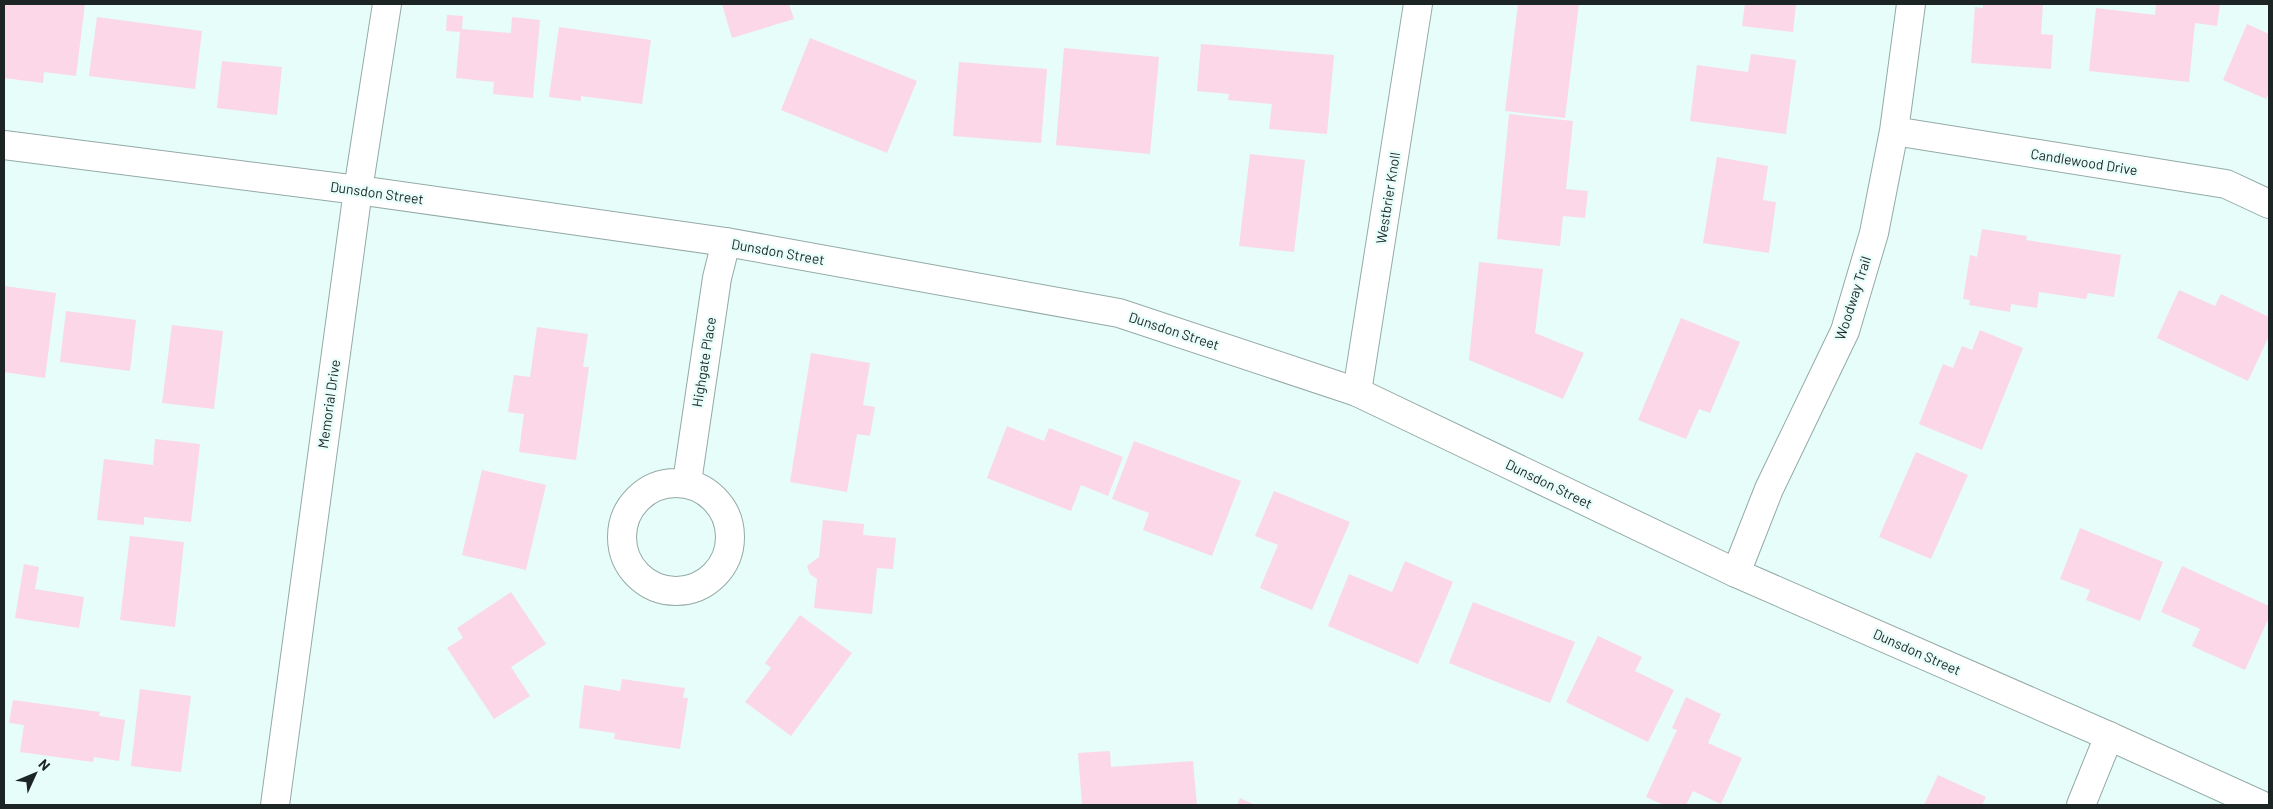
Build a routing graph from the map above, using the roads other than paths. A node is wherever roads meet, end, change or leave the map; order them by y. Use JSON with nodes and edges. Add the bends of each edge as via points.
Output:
{"nodes":[{"id":1,"x":387,"y":4,"type":"edge"},
{"id":2,"x":1418,"y":4,"type":"edge"},
{"id":3,"x":1910,"y":4,"type":"edge"},
{"id":4,"x":1894,"y":131,"type":"junction"},
{"id":5,"x":4,"y":145,"type":"edge"},
{"id":6,"x":358,"y":190,"type":"junction"},
{"id":7,"x":2269,"y":204,"type":"edge"},
{"id":8,"x":726,"y":242,"type":"junction"},
{"id":9,"x":1357,"y":392,"type":"junction"},
{"id":10,"x":686,"y":482,"type":"dead end"},
{"id":11,"x":1736,"y":573,"type":"junction"},
{"id":12,"x":2109,"y":736,"type":"junction"},
{"id":13,"x":275,"y":805,"type":"edge"},
{"id":14,"x":2081,"y":805,"type":"edge"},
{"id":15,"x":2260,"y":805,"type":"edge"}],
"edges":[{"from":1,"to":6,"type":"main road","name":"Memorial Drive"},
{"from":2,"to":9,"type":"main road","name":"Westbrier Knoll"},
{"from":3,"to":4,"type":"main road","name":"Woodway Trail"},
{"from":4,"to":7,"type":"main road","name":"Candlewood Drive","via":[[2226,184]]},
{"from":4,"to":11,"type":"main road","name":"Woodway Trail","via":[[1874,233],[1845,330],[1769,489]]},
{"from":5,"to":6,"type":"main road","name":"Dunsdon Street"},
{"from":6,"to":8,"type":"main road","name":"Dunsdon Street"},
{"from":6,"to":13,"type":"main road","name":"Memorial Drive"},
{"from":8,"to":9,"type":"main road","name":"Dunsdon Street","via":[[1120,313]]},
{"from":8,"to":10,"type":"main road","name":"Highgate Place","via":[[717,278]]},
{"from":9,"to":11,"type":"main road","name":"Dunsdon Street"},
{"from":11,"to":12,"type":"main road","name":"Dunsdon Street"},
{"from":12,"to":14,"type":"main road"},
{"from":12,"to":15,"type":"main road","name":"Dunsdon Street"}]}
